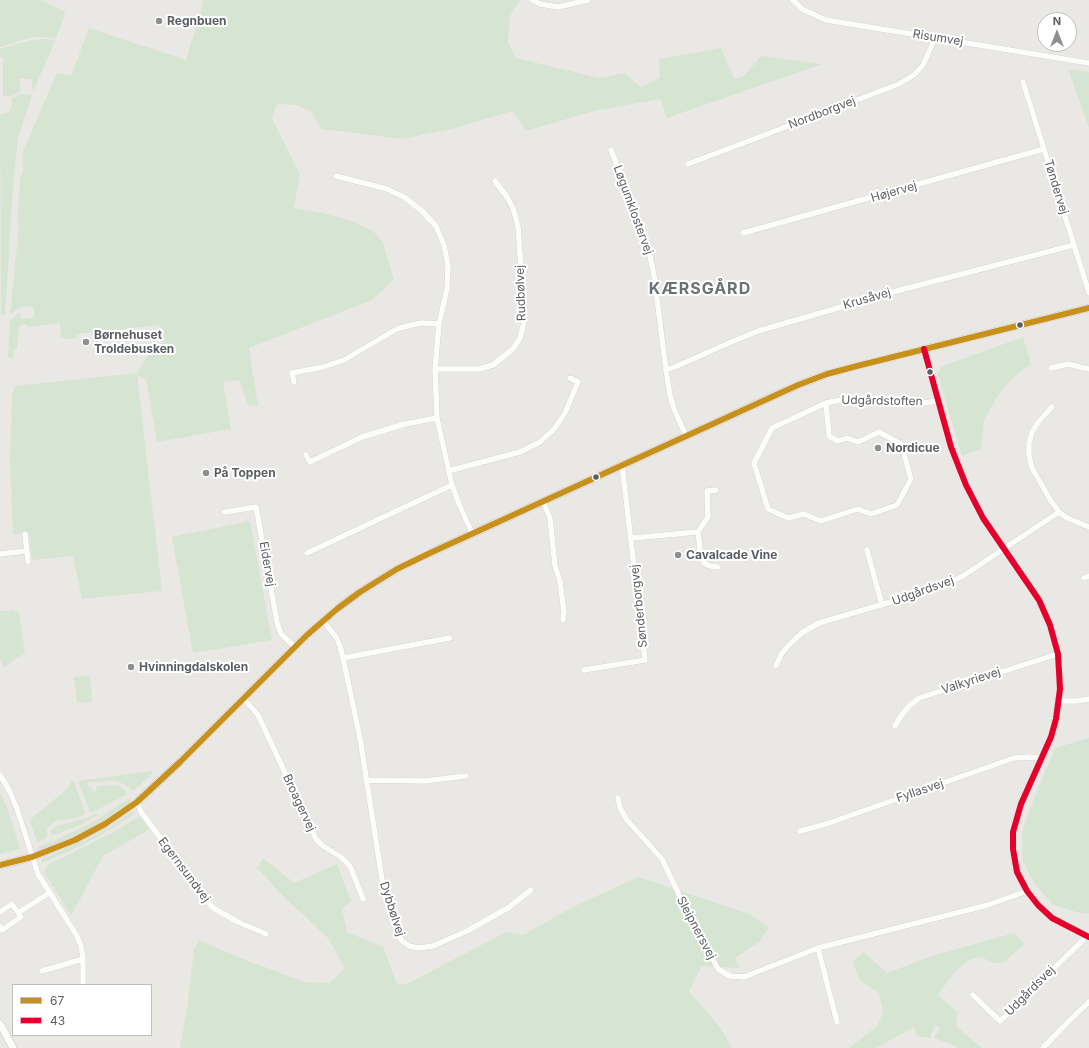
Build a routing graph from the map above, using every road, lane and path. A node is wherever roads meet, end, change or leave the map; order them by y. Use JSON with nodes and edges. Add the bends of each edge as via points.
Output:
{"nodes":[{"id":1,"x":532,"y":0,"type":"edge"},
{"id":2,"x":588,"y":0,"type":"edge"},
{"id":3,"x":793,"y":0,"type":"edge"},
{"id":4,"x":935,"y":38,"type":"junction"},
{"id":5,"x":1089,"y":63,"type":"edge"},
{"id":6,"x":1023,"y":82,"type":"dead end"},
{"id":7,"x":1044,"y":149,"type":"junction"},
{"id":8,"x":611,"y":150,"type":"dead end"},
{"id":9,"x":688,"y":164,"type":"dead end"},
{"id":10,"x":336,"y":176,"type":"dead end"},
{"id":11,"x":495,"y":181,"type":"dead end"},
{"id":12,"x":743,"y":233,"type":"dead end"},
{"id":13,"x":1074,"y":245,"type":"junction"},
{"id":14,"x":1089,"y":293,"type":"edge"},
{"id":15,"x":1089,"y":308,"type":"edge"},
{"id":16,"x":439,"y":324,"type":"junction"},
{"id":17,"x":924,"y":349,"type":"junction"},
{"id":18,"x":1051,"y":368,"type":"dead end"},
{"id":19,"x":435,"y":369,"type":"junction"},
{"id":20,"x":1089,"y":369,"type":"edge"},
{"id":21,"x":666,"y":370,"type":"junction"},
{"id":22,"x":570,"y":378,"type":"dead end"},
{"id":23,"x":294,"y":382,"type":"dead end"},
{"id":24,"x":938,"y":401,"type":"junction"},
{"id":25,"x":826,"y":403,"type":"junction"},
{"id":26,"x":1052,"y":407,"type":"dead end"},
{"id":27,"x":437,"y":418,"type":"junction"},
{"id":28,"x":686,"y":436,"type":"junction"},
{"id":29,"x":306,"y":455,"type":"dead end"},
{"id":30,"x":622,"y":465,"type":"junction"},
{"id":31,"x":448,"y":471,"type":"junction"},
{"id":32,"x":452,"y":485,"type":"junction"},
{"id":33,"x":716,"y":490,"type":"dead end"},
{"id":34,"x":543,"y":501,"type":"junction"},
{"id":35,"x":225,"y":512,"type":"dead end"},
{"id":36,"x":1059,"y":512,"type":"junction"},
{"id":37,"x":1089,"y":526,"type":"edge"},
{"id":38,"x":698,"y":532,"type":"junction"},
{"id":39,"x":472,"y":533,"type":"junction"},
{"id":40,"x":25,"y":534,"type":"dead end"},
{"id":41,"x":632,"y":538,"type":"junction"},
{"id":42,"x":1004,"y":549,"type":"junction"},
{"id":43,"x":867,"y":550,"type":"dead end"},
{"id":44,"x":26,"y":551,"type":"junction"},
{"id":45,"x":307,"y":553,"type":"dead end"},
{"id":46,"x":0,"y":554,"type":"edge"},
{"id":47,"x":28,"y":562,"type":"dead end"},
{"id":48,"x":718,"y":567,"type":"dead end"},
{"id":49,"x":882,"y":605,"type":"junction"},
{"id":50,"x":323,"y":620,"type":"junction"},
{"id":51,"x":563,"y":620,"type":"dead end"},
{"id":52,"x":450,"y":638,"type":"dead end"},
{"id":53,"x":294,"y":646,"type":"junction"},
{"id":54,"x":1058,"y":654,"type":"junction"},
{"id":55,"x":343,"y":658,"type":"junction"},
{"id":56,"x":776,"y":666,"type":"dead end"},
{"id":57,"x":584,"y":670,"type":"dead end"},
{"id":58,"x":243,"y":698,"type":"junction"},
{"id":59,"x":1089,"y":699,"type":"edge"},
{"id":60,"x":1059,"y":701,"type":"junction"},
{"id":61,"x":895,"y":726,"type":"dead end"},
{"id":62,"x":1042,"y":758,"type":"junction"},
{"id":63,"x":0,"y":775,"type":"edge"},
{"id":64,"x":466,"y":776,"type":"dead end"},
{"id":65,"x":366,"y":780,"type":"junction"},
{"id":66,"x":618,"y":798,"type":"dead end"},
{"id":67,"x":137,"y":802,"type":"junction"},
{"id":68,"x":800,"y":831,"type":"dead end"},
{"id":69,"x":32,"y":857,"type":"junction"},
{"id":70,"x":0,"y":866,"type":"edge"},
{"id":71,"x":531,"y":890,"type":"dead end"},
{"id":72,"x":1027,"y":891,"type":"junction"},
{"id":73,"x":49,"y":892,"type":"junction"},
{"id":74,"x":363,"y":899,"type":"dead end"},
{"id":75,"x":0,"y":912,"type":"edge"},
{"id":76,"x":18,"y":913,"type":"junction"},
{"id":77,"x":0,"y":926,"type":"edge"},
{"id":78,"x":266,"y":934,"type":"dead end"},
{"id":79,"x":1088,"y":936,"type":"edge"},
{"id":80,"x":818,"y":948,"type":"junction"},
{"id":81,"x":83,"y":959,"type":"junction"},
{"id":82,"x":42,"y":971,"type":"dead end"},
{"id":83,"x":83,"y":984,"type":"edge"},
{"id":84,"x":974,"y":995,"type":"dead end"},
{"id":85,"x":1089,"y":1002,"type":"edge"},
{"id":86,"x":838,"y":1022,"type":"dead end"},
{"id":87,"x":0,"y":1024,"type":"edge"},
{"id":88,"x":13,"y":1048,"type":"edge"},
{"id":89,"x":1043,"y":1048,"type":"edge"}],
"edges":[{"from":1,"to":2,"type":"street","via":[[558,7]]},
{"from":3,"to":4,"type":"street","name":"Risumvej","via":[[802,9],[826,20]]},
{"from":4,"to":5,"type":"street","name":"Risumvej"},
{"from":4,"to":9,"type":"street","name":"Nordborgvej","via":[[923,65],[914,75],[899,84]]},
{"from":6,"to":7,"type":"street","name":"Tøndervej"},
{"from":7,"to":12,"type":"street","name":"Højervej"},
{"from":7,"to":13,"type":"street","name":"Tøndervej"},
{"from":8,"to":21,"type":"street","name":"Løgumklostervej","via":[[647,243],[654,275]]},
{"from":10,"to":16,"type":"street","via":[[387,189],[404,197],[436,226],[448,264],[447,290]]},
{"from":11,"to":19,"type":"street","name":"Rudbølvej","via":[[510,203],[518,226],[524,310],[520,338],[513,350],[493,365],[479,369]]},
{"from":13,"to":14,"type":"street","name":"Tøndervej"},
{"from":13,"to":21,"type":"street","name":"Krusåvej","via":[[904,288],[758,331]]},
{"from":15,"to":17,"type":"street"},
{"from":16,"to":19,"type":"street"},
{"from":16,"to":23,"type":"street","via":[[422,323],[397,329],[344,360],[292,373]]},
{"from":17,"to":24,"type":"street","name":"Udgårdsvej"},
{"from":17,"to":28,"type":"street","via":[[806,382]]},
{"from":18,"to":20,"type":"street","via":[[1068,364]]},
{"from":19,"to":27,"type":"street"},
{"from":21,"to":28,"type":"street","name":"Løgumklostervej","via":[[674,409]]},
{"from":22,"to":31,"type":"street","via":[[578,382],[565,413],[554,429],[540,442],[520,452]]},
{"from":24,"to":25,"type":"street","name":"Udgårdstoften","via":[[915,404],[851,400]]},
{"from":24,"to":42,"type":"street","name":"Udgårdsvej","via":[[951,447],[966,485],[983,518]]},
{"from":25,"to":25,"type":"street","name":"Udgårdstoften","via":[[829,436],[838,441],[847,438],[858,442],[880,432],[901,444],[911,479],[897,505],[871,514],[858,510],[821,521],[804,514],[788,518],[768,509],[754,463],[772,428]]},
{"from":26,"to":36,"type":"street","via":[[1032,432],[1029,456],[1032,468]]},
{"from":27,"to":29,"type":"street","via":[[405,424],[362,437],[310,462]]},
{"from":27,"to":31,"type":"street"},
{"from":28,"to":30,"type":"street"},
{"from":30,"to":34,"type":"street"},
{"from":30,"to":41,"type":"street","name":"Sønderborgvej"},
{"from":31,"to":32,"type":"street"},
{"from":32,"to":39,"type":"street"},
{"from":32,"to":45,"type":"street"},
{"from":33,"to":38,"type":"street","via":[[707,490],[708,517]]},
{"from":34,"to":39,"type":"street"},
{"from":34,"to":51,"type":"street","via":[[550,518]]},
{"from":35,"to":53,"type":"street","name":"Eidervej","via":[[256,507],[277,622],[281,634]]},
{"from":36,"to":37,"type":"street","via":[[1067,518]]},
{"from":36,"to":42,"type":"street"},
{"from":38,"to":41,"type":"street"},
{"from":38,"to":48,"type":"street","via":[[700,557],[704,563]]},
{"from":39,"to":50,"type":"street","via":[[397,569],[360,592]]},
{"from":40,"to":44,"type":"street"},
{"from":41,"to":57,"type":"street","name":"Sønderborgvej","via":[[645,660]]},
{"from":42,"to":49,"type":"street","name":"Udgårdsvej","via":[[963,576],[936,589]]},
{"from":42,"to":54,"type":"street","name":"Udgårdsvej","via":[[1039,600],[1050,625]]},
{"from":43,"to":49,"type":"street","name":"Udgårdsvej"},
{"from":44,"to":46,"type":"street"},
{"from":44,"to":47,"type":"street"},
{"from":49,"to":56,"type":"street","name":"Udgårdsvej","via":[[819,623],[791,643]]},
{"from":50,"to":53,"type":"street"},
{"from":50,"to":55,"type":"street","name":"Dybbølvej","via":[[336,637]]},
{"from":52,"to":55,"type":"street"},
{"from":53,"to":58,"type":"street"},
{"from":54,"to":60,"type":"street","name":"Udgårdsvej"},
{"from":54,"to":61,"type":"street","name":"Valkyrievej","via":[[919,698],[909,706]]},
{"from":55,"to":65,"type":"street","name":"Dybbølvej"},
{"from":58,"to":67,"type":"street"},
{"from":58,"to":74,"type":"street","name":"Broagervej","via":[[258,715],[316,839],[350,866]]},
{"from":59,"to":60,"type":"street"},
{"from":60,"to":62,"type":"street","name":"Udgårdsvej","via":[[1051,737]]},
{"from":62,"to":68,"type":"street","name":"Fyllasvej","via":[[1014,758]]},
{"from":62,"to":72,"type":"street","name":"Udgårdsvej","via":[[1020,804],[1013,832],[1017,872]]},
{"from":63,"to":69,"type":"street","via":[[17,809]]},
{"from":64,"to":65,"type":"street","via":[[424,781]]},
{"from":65,"to":71,"type":"street","name":"Dybbølvej","via":[[384,892],[401,940],[409,946],[433,946],[467,931],[508,908]]},
{"from":66,"to":80,"type":"street","name":"Sleipnersvej","via":[[627,820],[662,859],[718,969],[730,976],[744,977]]},
{"from":67,"to":69,"type":"street","via":[[86,835]]},
{"from":67,"to":78,"type":"street","name":"Egernsundvej","via":[[141,812],[213,908]]},
{"from":69,"to":70,"type":"street"},
{"from":69,"to":73,"type":"street","via":[[38,874]]},
{"from":72,"to":79,"type":"street","name":"Udgårdsvej","via":[[1052,918]]},
{"from":72,"to":80,"type":"street","name":"Sleipnersvej","via":[[944,917]]},
{"from":73,"to":76,"type":"street"},
{"from":73,"to":81,"type":"street","via":[[77,936]]},
{"from":75,"to":76,"type":"street","via":[[12,904]]},
{"from":76,"to":77,"type":"street","via":[[21,917],[2,930]]},
{"from":79,"to":84,"type":"street","name":"Udgårdsvej","via":[[1000,1021]]},
{"from":80,"to":86,"type":"street"},
{"from":81,"to":82,"type":"street"},
{"from":81,"to":83,"type":"street"},
{"from":85,"to":89,"type":"street"},
{"from":87,"to":88,"type":"street"}]}
